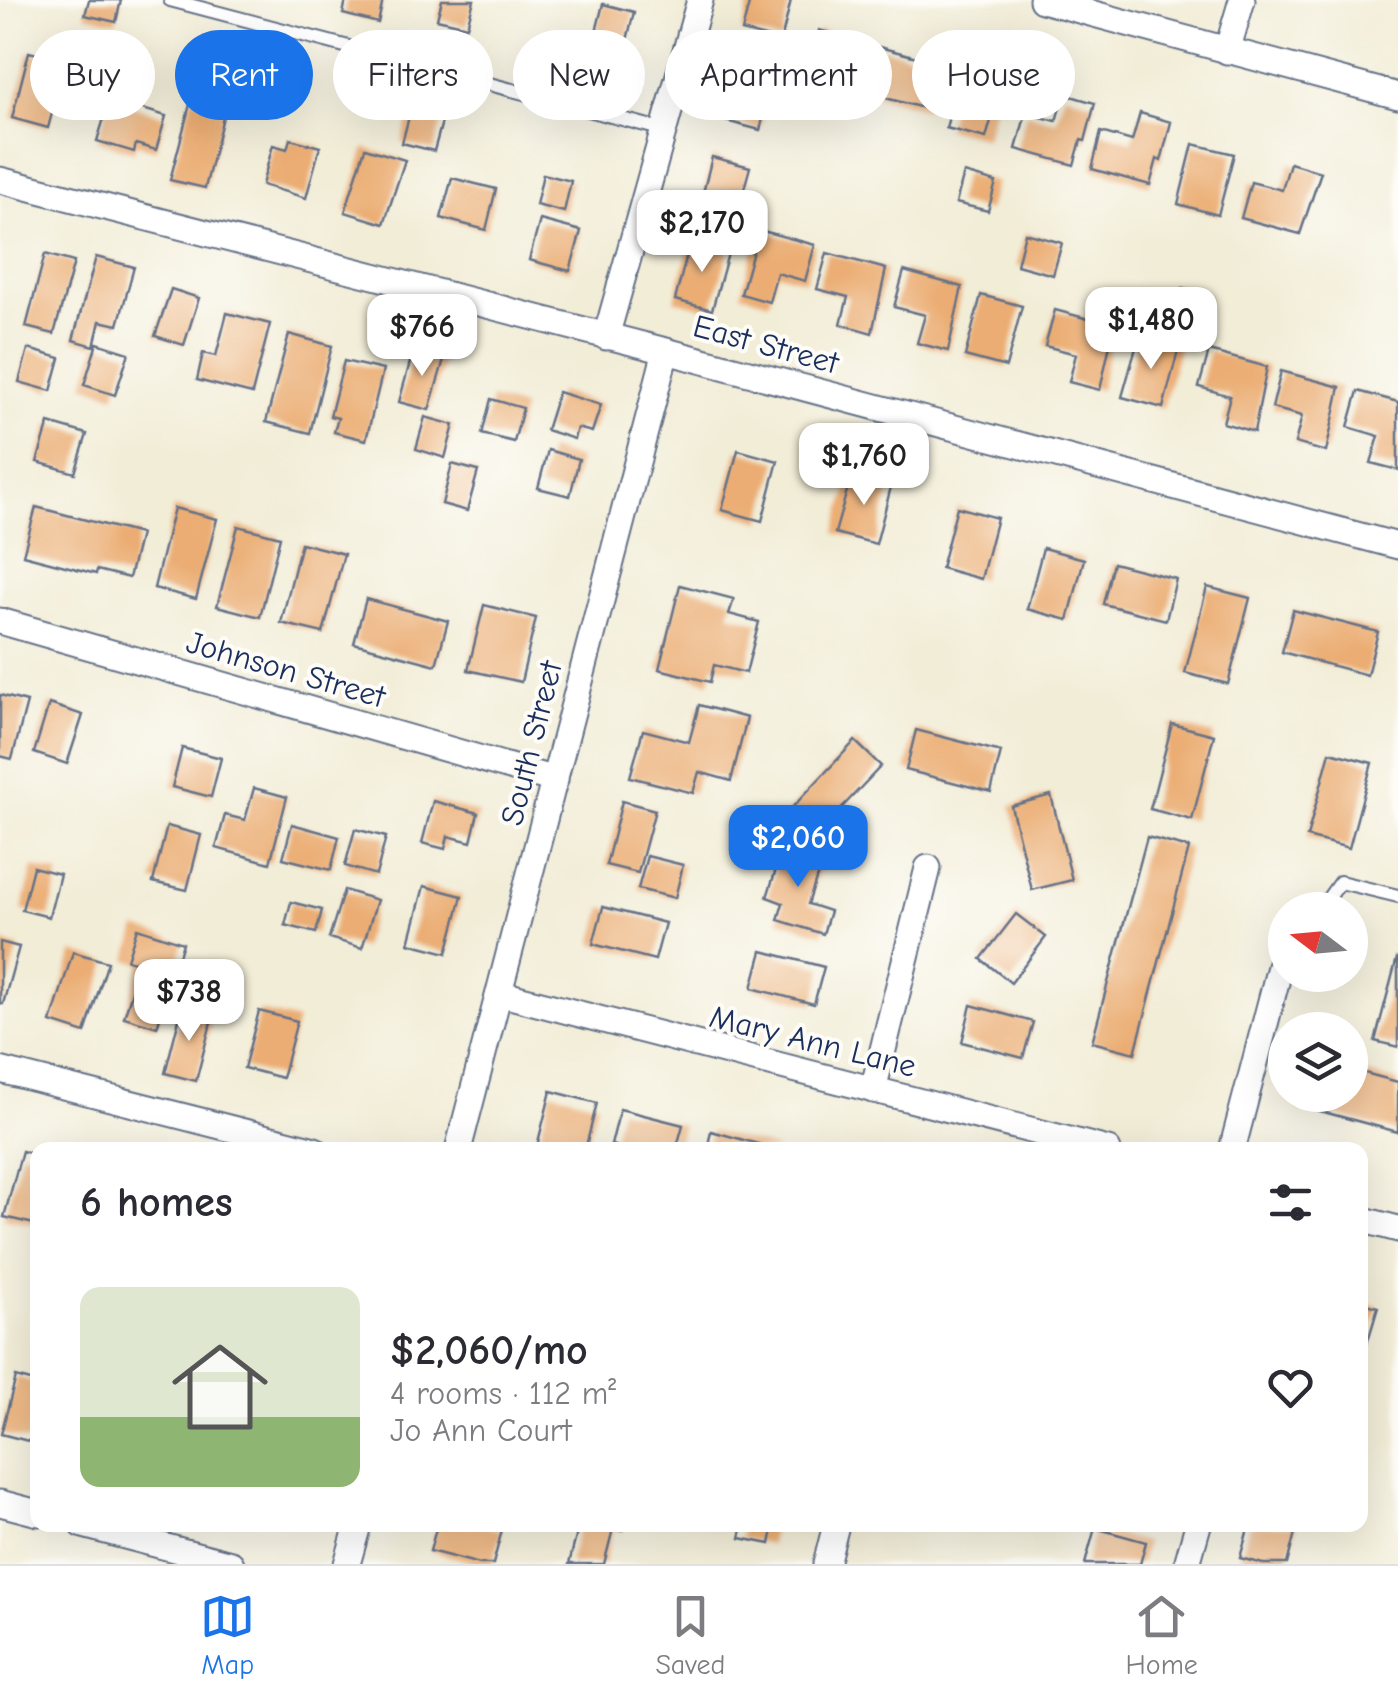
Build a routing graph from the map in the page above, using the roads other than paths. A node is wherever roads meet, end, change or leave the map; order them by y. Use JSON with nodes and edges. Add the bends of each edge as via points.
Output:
{"nodes":[{"id":1,"x":170,"y":0,"type":"edge"},
{"id":2,"x":700,"y":0,"type":"edge"},
{"id":3,"x":1042,"y":0,"type":"edge"},
{"id":4,"x":1242,"y":0,"type":"edge"},
{"id":5,"x":1227,"y":51,"type":"junction"},
{"id":6,"x":1398,"y":96,"type":"edge"},
{"id":7,"x":664,"y":130,"type":"junction"},
{"id":8,"x":0,"y":180,"type":"edge"},
{"id":9,"x":606,"y":337,"type":"junction"},
{"id":10,"x":666,"y":352,"type":"junction"},
{"id":11,"x":1398,"y":546,"type":"edge"},
{"id":12,"x":0,"y":621,"type":"edge"},
{"id":13,"x":555,"y":780,"type":"junction"},
{"id":14,"x":928,"y":868,"type":"dead end"},
{"id":15,"x":1333,"y":892,"type":"edge"},
{"id":16,"x":1398,"y":896,"type":"edge"},
{"id":17,"x":1274,"y":992,"type":"edge"},
{"id":18,"x":502,"y":994,"type":"junction"},
{"id":19,"x":0,"y":1070,"type":"edge"},
{"id":20,"x":872,"y":1090,"type":"junction"},
{"id":21,"x":284,"y":1142,"type":"edge"},
{"id":22,"x":460,"y":1142,"type":"edge"},
{"id":23,"x":1077,"y":1142,"type":"edge"},
{"id":24,"x":1234,"y":1142,"type":"edge"},
{"id":25,"x":1368,"y":1221,"type":"edge"},
{"id":26,"x":1398,"y":1229,"type":"edge"},
{"id":27,"x":0,"y":1503,"type":"edge"},
{"id":28,"x":30,"y":1511,"type":"edge"},
{"id":29,"x":109,"y":1532,"type":"edge"},
{"id":30,"x":356,"y":1532,"type":"edge"},
{"id":31,"x":834,"y":1532,"type":"edge"},
{"id":32,"x":1196,"y":1532,"type":"edge"},
{"id":33,"x":230,"y":1564,"type":"edge"},
{"id":34,"x":347,"y":1564,"type":"edge"},
{"id":35,"x":826,"y":1564,"type":"edge"},
{"id":36,"x":1187,"y":1564,"type":"edge"}],
"edges":[{"from":1,"to":7,"type":"lane"},
{"from":2,"to":7,"type":"street"},
{"from":3,"to":5,"type":"street"},
{"from":4,"to":5,"type":"street"},
{"from":5,"to":6,"type":"street"},
{"from":7,"to":9,"type":"street"},
{"from":8,"to":9,"type":"street","name":"East Street"},
{"from":9,"to":10,"type":"street","name":"East Street"},
{"from":10,"to":11,"type":"street","name":"East Street"},
{"from":10,"to":13,"type":"street","name":"South Street"},
{"from":12,"to":13,"type":"street","name":"Johnson Street"},
{"from":13,"to":18,"type":"street","name":"South Street"},
{"from":14,"to":20,"type":"street"},
{"from":15,"to":16,"type":"lane","via":[[1340,882]]},
{"from":17,"to":24,"type":"street"},
{"from":18,"to":20,"type":"street","name":"Mary Ann Lane"},
{"from":18,"to":22,"type":"street","name":"South Street"},
{"from":19,"to":21,"type":"street"},
{"from":20,"to":23,"type":"street","name":"Mary Ann Lane"},
{"from":25,"to":26,"type":"street"},
{"from":27,"to":28,"type":"street"},
{"from":29,"to":33,"type":"street"},
{"from":30,"to":34,"type":"street"},
{"from":31,"to":35,"type":"street"},
{"from":32,"to":36,"type":"street"}]}
